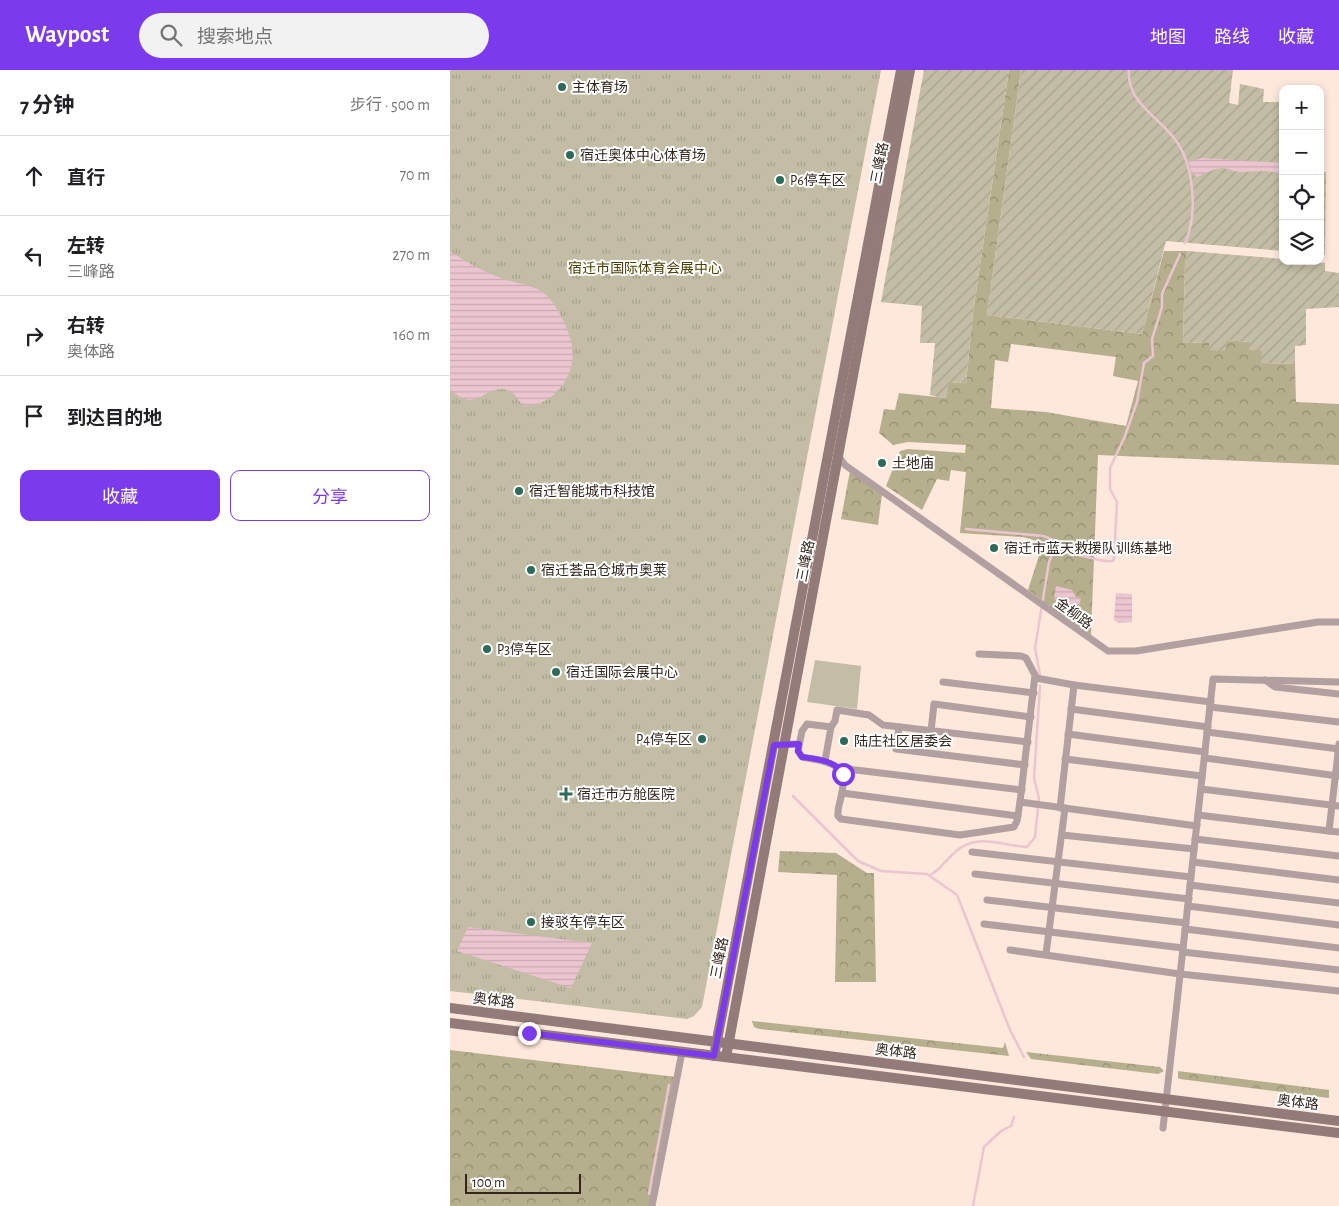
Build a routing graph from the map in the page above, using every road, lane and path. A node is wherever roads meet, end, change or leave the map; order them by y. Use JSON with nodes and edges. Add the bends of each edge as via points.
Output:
{"nodes":[{"id":1,"x":901,"y":70,"type":"edge"},
{"id":2,"x":910,"y":70,"type":"edge"},
{"id":3,"x":839,"y":457,"type":"junction"},
{"id":4,"x":1339,"y":622,"type":"edge"},
{"id":5,"x":979,"y":654,"type":"dead end"},
{"id":6,"x":1036,"y":678,"type":"junction"},
{"id":7,"x":1265,"y":680,"type":"junction"},
{"id":8,"x":943,"y":682,"type":"dead end"},
{"id":9,"x":1339,"y":682,"type":"edge"},
{"id":10,"x":1074,"y":686,"type":"junction"},
{"id":11,"x":1034,"y":693,"type":"junction"},
{"id":12,"x":1339,"y":694,"type":"edge"},
{"id":13,"x":1211,"y":704,"type":"junction"},
{"id":14,"x":1071,"y":709,"type":"junction"},
{"id":15,"x":1031,"y":717,"type":"junction"},
{"id":16,"x":1339,"y":722,"type":"edge"},
{"id":17,"x":830,"y":727,"type":"junction"},
{"id":18,"x":899,"y":727,"type":"junction"},
{"id":19,"x":1208,"y":730,"type":"junction"},
{"id":20,"x":930,"y":731,"type":"junction"},
{"id":21,"x":1068,"y":734,"type":"junction"},
{"id":22,"x":1028,"y":742,"type":"junction"},
{"id":23,"x":799,"y":744,"type":"junction"},
{"id":24,"x":1339,"y":744,"type":"edge"},
{"id":25,"x":779,"y":745,"type":"junction"},
{"id":26,"x":1339,"y":749,"type":"edge"},
{"id":27,"x":1205,"y":755,"type":"junction"},
{"id":28,"x":1065,"y":759,"type":"junction"},
{"id":29,"x":825,"y":761,"type":"junction"},
{"id":30,"x":1025,"y":765,"type":"junction"},
{"id":31,"x":839,"y":768,"type":"junction"},
{"id":32,"x":1337,"y":775,"type":"edge"},
{"id":33,"x":1202,"y":776,"type":"junction"},
{"id":34,"x":1201,"y":789,"type":"junction"},
{"id":35,"x":1022,"y":790,"type":"junction"},
{"id":36,"x":842,"y":793,"type":"junction"},
{"id":37,"x":1020,"y":802,"type":"junction"},
{"id":38,"x":1336,"y":806,"type":"edge"},
{"id":39,"x":1062,"y":808,"type":"junction"},
{"id":40,"x":1198,"y":815,"type":"junction"},
{"id":41,"x":1018,"y":816,"type":"junction"},
{"id":42,"x":1197,"y":826,"type":"junction"},
{"id":43,"x":1329,"y":831,"type":"junction"},
{"id":44,"x":1339,"y":832,"type":"edge"},
{"id":45,"x":1062,"y":835,"type":"junction"},
{"id":46,"x":1195,"y":839,"type":"junction"},
{"id":47,"x":1194,"y":849,"type":"junction"},
{"id":48,"x":972,"y":852,"type":"dead end"},
{"id":49,"x":1339,"y":856,"type":"edge"},
{"id":50,"x":1058,"y":862,"type":"junction"},
{"id":51,"x":1193,"y":862,"type":"junction"},
{"id":52,"x":975,"y":874,"type":"dead end"},
{"id":53,"x":1191,"y":877,"type":"junction"},
{"id":54,"x":1339,"y":880,"type":"edge"},
{"id":55,"x":1055,"y":883,"type":"junction"},
{"id":56,"x":1190,"y":885,"type":"junction"},
{"id":57,"x":987,"y":900,"type":"dead end"},
{"id":58,"x":1188,"y":902,"type":"junction"},
{"id":59,"x":1339,"y":902,"type":"edge"},
{"id":60,"x":1052,"y":907,"type":"junction"},
{"id":61,"x":984,"y":924,"type":"dead end"},
{"id":62,"x":1339,"y":925,"type":"edge"},
{"id":63,"x":1186,"y":926,"type":"junction"},
{"id":64,"x":1049,"y":932,"type":"junction"},
{"id":65,"x":1339,"y":948,"type":"edge"},
{"id":66,"x":1010,"y":950,"type":"dead end"},
{"id":67,"x":1183,"y":950,"type":"junction"},
{"id":68,"x":1046,"y":954,"type":"junction"},
{"id":69,"x":1339,"y":970,"type":"edge"},
{"id":70,"x":1180,"y":974,"type":"junction"},
{"id":71,"x":1339,"y":991,"type":"edge"},
{"id":72,"x":450,"y":1008,"type":"edge"},
{"id":73,"x":450,"y":1023,"type":"edge"},
{"id":74,"x":717,"y":1042,"type":"junction"},
{"id":75,"x":729,"y":1043,"type":"junction"},
{"id":76,"x":682,"y":1052,"type":"junction"},
{"id":77,"x":714,"y":1056,"type":"junction"},
{"id":78,"x":726,"y":1057,"type":"junction"},
{"id":79,"x":1166,"y":1099,"type":"junction"},
{"id":80,"x":1165,"y":1112,"type":"junction"},
{"id":81,"x":1339,"y":1121,"type":"edge"},
{"id":82,"x":1163,"y":1128,"type":"dead end"},
{"id":83,"x":1339,"y":1133,"type":"edge"},
{"id":84,"x":652,"y":1206,"type":"edge"}],
"edges":[{"from":1,"to":25,"type":"main road","name":"三峰路"},
{"from":2,"to":3,"type":"main road","name":"三峰路"},
{"from":3,"to":4,"type":"street","name":"金柳路","via":[[845,465],[1096,644],[1112,652],[1150,649],[1318,622]]},
{"from":3,"to":25,"type":"main road","name":"三峰路"},
{"from":5,"to":6,"type":"street","via":[[1026,658]]},
{"from":6,"to":10,"type":"street"},
{"from":6,"to":11,"type":"street"},
{"from":7,"to":9,"type":"street"},
{"from":7,"to":12,"type":"street","via":[[1275,687]]},
{"from":7,"to":13,"type":"street","via":[[1213,679]]},
{"from":8,"to":11,"type":"street"},
{"from":10,"to":13,"type":"street"},
{"from":10,"to":14,"type":"street"},
{"from":11,"to":15,"type":"street"},
{"from":13,"to":16,"type":"street"},
{"from":13,"to":19,"type":"street"},
{"from":14,"to":19,"type":"street"},
{"from":14,"to":21,"type":"street"},
{"from":15,"to":20,"type":"street","via":[[934,704]]},
{"from":15,"to":22,"type":"street"},
{"from":17,"to":18,"type":"street","via":[[835,721],[836,710],[869,715],[879,724]]},
{"from":17,"to":23,"type":"street","via":[[807,724]]},
{"from":17,"to":29,"type":"street"},
{"from":18,"to":20,"type":"street"},
{"from":18,"to":30,"type":"street","via":[[896,749]]},
{"from":19,"to":26,"type":"street"},
{"from":19,"to":27,"type":"street"},
{"from":20,"to":22,"type":"street"},
{"from":21,"to":27,"type":"street"},
{"from":21,"to":28,"type":"street"},
{"from":22,"to":30,"type":"street"},
{"from":23,"to":25,"type":"street"},
{"from":23,"to":29,"type":"street","via":[[798,751],[802,757]]},
{"from":24,"to":26,"type":"street"},
{"from":25,"to":74,"type":"main road","name":"三峰路"},
{"from":25,"to":75,"type":"main road","name":"三峰路"},
{"from":26,"to":32,"type":"street"},
{"from":27,"to":32,"type":"street"},
{"from":27,"to":33,"type":"street"},
{"from":28,"to":33,"type":"street"},
{"from":28,"to":39,"type":"street"},
{"from":29,"to":31,"type":"street"},
{"from":30,"to":35,"type":"street"},
{"from":31,"to":35,"type":"street"},
{"from":31,"to":36,"type":"street","via":[[843,774]]},
{"from":32,"to":38,"type":"street"},
{"from":33,"to":34,"type":"street"},
{"from":34,"to":38,"type":"street"},
{"from":34,"to":40,"type":"street"},
{"from":35,"to":37,"type":"street"},
{"from":36,"to":41,"type":"street"},
{"from":36,"to":41,"type":"street","via":[[837,810],[841,819],[960,835],[1014,827]]},
{"from":37,"to":39,"type":"street"},
{"from":37,"to":41,"type":"street"},
{"from":38,"to":43,"type":"street"},
{"from":39,"to":42,"type":"street"},
{"from":39,"to":45,"type":"street"},
{"from":40,"to":42,"type":"street"},
{"from":40,"to":43,"type":"street"},
{"from":42,"to":46,"type":"street"},
{"from":43,"to":44,"type":"street"},
{"from":45,"to":47,"type":"street"},
{"from":45,"to":50,"type":"street"},
{"from":46,"to":47,"type":"street"},
{"from":46,"to":49,"type":"street"},
{"from":47,"to":51,"type":"street"},
{"from":48,"to":50,"type":"street"},
{"from":50,"to":53,"type":"street"},
{"from":50,"to":55,"type":"street"},
{"from":51,"to":53,"type":"street"},
{"from":51,"to":54,"type":"street"},
{"from":52,"to":55,"type":"street"},
{"from":53,"to":56,"type":"street"},
{"from":55,"to":58,"type":"street"},
{"from":55,"to":60,"type":"street"},
{"from":56,"to":58,"type":"street"},
{"from":56,"to":59,"type":"street"},
{"from":57,"to":60,"type":"street"},
{"from":58,"to":62,"type":"street"},
{"from":58,"to":63,"type":"street"},
{"from":60,"to":63,"type":"street"},
{"from":60,"to":64,"type":"street"},
{"from":61,"to":64,"type":"street"},
{"from":63,"to":65,"type":"street"},
{"from":63,"to":67,"type":"street"},
{"from":64,"to":67,"type":"street"},
{"from":64,"to":68,"type":"street"},
{"from":66,"to":68,"type":"street"},
{"from":67,"to":69,"type":"street"},
{"from":67,"to":70,"type":"street"},
{"from":68,"to":70,"type":"street"},
{"from":70,"to":71,"type":"street"},
{"from":70,"to":79,"type":"street"},
{"from":72,"to":74,"type":"main road","name":"奥体路"},
{"from":73,"to":76,"type":"main road","name":"奥体路"},
{"from":74,"to":75,"type":"main road","name":"奥体路"},
{"from":74,"to":77,"type":"main road","name":"三峰路"},
{"from":75,"to":78,"type":"main road","name":"三峰路"},
{"from":75,"to":79,"type":"main road","name":"奥体路"},
{"from":76,"to":77,"type":"main road","name":"奥体路"},
{"from":76,"to":84,"type":"street"},
{"from":77,"to":78,"type":"main road","name":"奥体路"},
{"from":78,"to":80,"type":"main road","name":"奥体路"},
{"from":79,"to":80,"type":"street"},
{"from":79,"to":81,"type":"main road","name":"奥体路"},
{"from":80,"to":82,"type":"street"},
{"from":80,"to":83,"type":"main road","name":"奥体路"}]}
